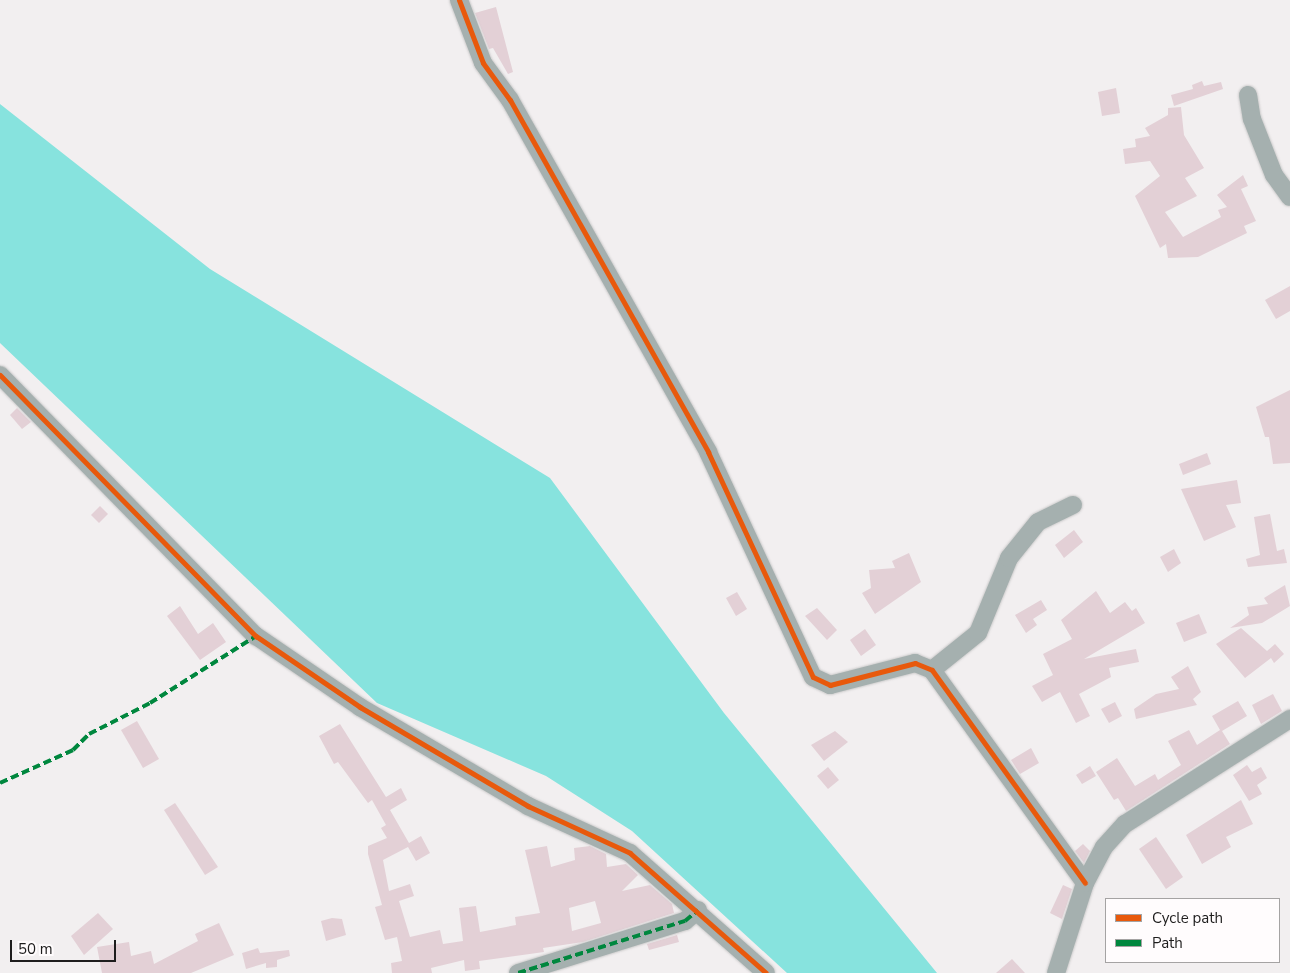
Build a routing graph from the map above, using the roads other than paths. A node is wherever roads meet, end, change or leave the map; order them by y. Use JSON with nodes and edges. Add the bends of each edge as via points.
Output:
{"nodes":[{"id":1,"x":460,"y":0,"type":"edge"},
{"id":2,"x":1248,"y":94,"type":"dead end"},
{"id":3,"x":1290,"y":197,"type":"edge"},
{"id":4,"x":0,"y":376,"type":"edge"},
{"id":5,"x":1073,"y":505,"type":"dead end"},
{"id":6,"x":932,"y":670,"type":"junction"},
{"id":7,"x":1290,"y":719,"type":"edge"},
{"id":8,"x":1085,"y":883,"type":"junction"},
{"id":9,"x":698,"y":910,"type":"junction"},
{"id":10,"x":518,"y":973,"type":"edge"},
{"id":11,"x":766,"y":973,"type":"edge"},
{"id":12,"x":1056,"y":973,"type":"edge"}],
"edges":[{"from":1,"to":6,"type":"street","via":[[483,63],[510,100],[708,452],[813,677],[830,685],[915,664]]},
{"from":2,"to":3,"type":"street","via":[[1252,119],[1274,175]]},
{"from":4,"to":9,"type":"street","via":[[256,636],[360,707],[528,806],[630,853]]},
{"from":5,"to":6,"type":"street","via":[[1038,522],[1009,558],[978,632]]},
{"from":6,"to":8,"type":"street"},
{"from":7,"to":8,"type":"street","via":[[1125,824],[1104,846]]},
{"from":8,"to":12,"type":"street"},
{"from":9,"to":10,"type":"street","via":[[685,921]]},
{"from":9,"to":11,"type":"street"}]}
